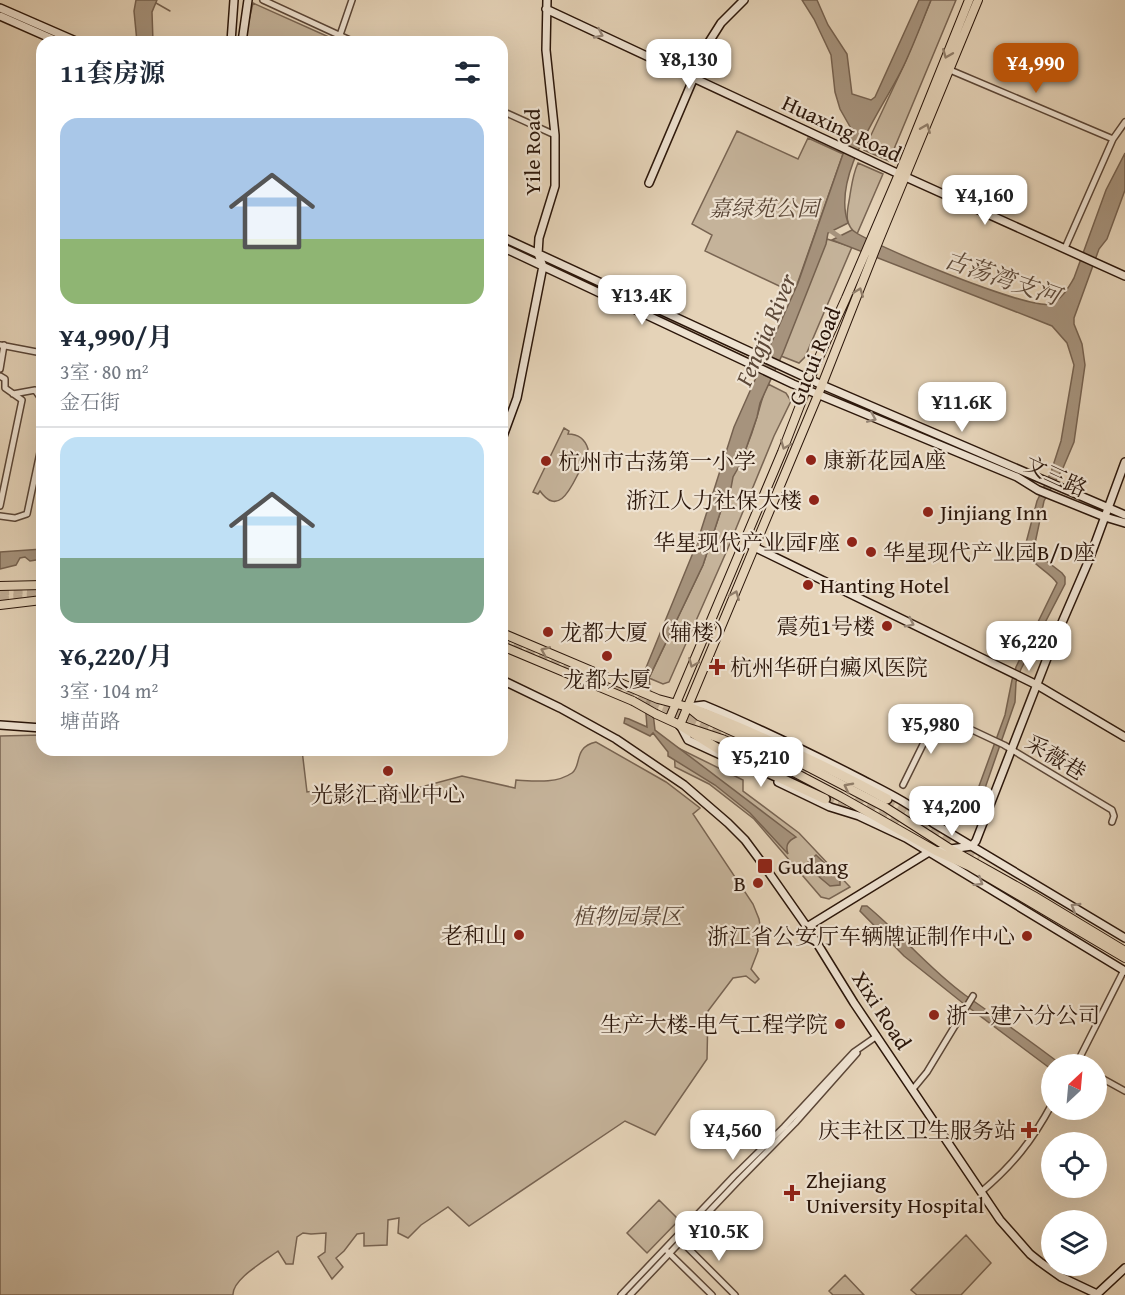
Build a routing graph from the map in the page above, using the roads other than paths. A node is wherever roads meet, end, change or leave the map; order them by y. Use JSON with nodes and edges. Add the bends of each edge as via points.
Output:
{"nodes":[{"id":1,"x":234,"y":0,"type":"edge"},
{"id":2,"x":248,"y":0,"type":"edge"},
{"id":3,"x":263,"y":0,"type":"edge"},
{"id":4,"x":352,"y":0,"type":"edge"},
{"id":5,"x":547,"y":0,"type":"edge"},
{"id":6,"x":744,"y":0,"type":"edge"},
{"id":7,"x":969,"y":0,"type":"edge"},
{"id":8,"x":978,"y":0,"type":"edge"},
{"id":9,"x":0,"y":8,"type":"edge"},
{"id":10,"x":546,"y":9,"type":"junction"},
{"id":11,"x":0,"y":16,"type":"edge"},
{"id":12,"x":340,"y":35,"type":"joint"},
{"id":13,"x":45,"y":36,"type":"edge"},
{"id":14,"x":64,"y":36,"type":"edge"},
{"id":15,"x":231,"y":36,"type":"edge"},
{"id":16,"x":243,"y":36,"type":"edge"},
{"id":17,"x":950,"y":70,"type":"junction"},
{"id":18,"x":692,"y":78,"type":"junction"},
{"id":19,"x":508,"y":114,"type":"edge"},
{"id":20,"x":1125,"y":122,"type":"edge"},
{"id":21,"x":555,"y":135,"type":"junction"},
{"id":22,"x":1113,"y":139,"type":"junction"},
{"id":23,"x":902,"y":175,"type":"junction"},
{"id":24,"x":649,"y":183,"type":"dead end"},
{"id":25,"x":508,"y":240,"type":"edge"},
{"id":26,"x":1065,"y":248,"type":"junction"},
{"id":27,"x":508,"y":250,"type":"edge"},
{"id":28,"x":538,"y":254,"type":"junction"},
{"id":29,"x":868,"y":258,"type":"junction"},
{"id":30,"x":543,"y":266,"type":"junction"},
{"id":31,"x":1125,"y":276,"type":"edge"},
{"id":32,"x":2,"y":345,"type":"edge"},
{"id":33,"x":36,"y":352,"type":"edge"},
{"id":34,"x":0,"y":369,"type":"edge"},
{"id":35,"x":0,"y":376,"type":"edge"},
{"id":36,"x":811,"y":380,"type":"junction"},
{"id":37,"x":822,"y":385,"type":"junction"},
{"id":38,"x":36,"y":391,"type":"edge"},
{"id":39,"x":807,"y":391,"type":"junction"},
{"id":40,"x":13,"y":394,"type":"junction"},
{"id":41,"x":818,"y":395,"type":"junction"},
{"id":42,"x":508,"y":423,"type":"edge"},
{"id":43,"x":1125,"y":462,"type":"edge"},
{"id":44,"x":36,"y":471,"type":"edge"},
{"id":45,"x":0,"y":506,"type":"edge"},
{"id":46,"x":1107,"y":508,"type":"junction"},
{"id":47,"x":1125,"y":515,"type":"edge"},
{"id":48,"x":0,"y":516,"type":"edge"},
{"id":49,"x":1105,"y":517,"type":"junction"},
{"id":50,"x":1125,"y":523,"type":"edge"},
{"id":51,"x":744,"y":542,"type":"junction"},
{"id":52,"x":755,"y":547,"type":"junction"},
{"id":53,"x":36,"y":585,"type":"edge"},
{"id":54,"x":0,"y":586,"type":"edge"},
{"id":55,"x":36,"y":601,"type":"edge"},
{"id":56,"x":0,"y":605,"type":"edge"},
{"id":57,"x":508,"y":636,"type":"edge"},
{"id":58,"x":508,"y":649,"type":"edge"},
{"id":59,"x":508,"y":682,"type":"edge"},
{"id":60,"x":1037,"y":685,"type":"junction"},
{"id":61,"x":676,"y":704,"type":"junction"},
{"id":62,"x":688,"y":707,"type":"junction"},
{"id":63,"x":669,"y":720,"type":"junction"},
{"id":64,"x":0,"y":725,"type":"edge"},
{"id":65,"x":680,"y":725,"type":"junction"},
{"id":66,"x":36,"y":728,"type":"edge"},
{"id":67,"x":1125,"y":737,"type":"edge"},
{"id":68,"x":1013,"y":751,"type":"junction"},
{"id":69,"x":903,"y":785,"type":"dead end"},
{"id":70,"x":825,"y":799,"type":"tunnel mouth"},
{"id":71,"x":886,"y":799,"type":"tunnel mouth"},
{"id":72,"x":1112,"y":822,"type":"dead end"},
{"id":73,"x":972,"y":846,"type":"junction"},
{"id":74,"x":952,"y":850,"type":"junction"},
{"id":75,"x":933,"y":852,"type":"junction"},
{"id":76,"x":807,"y":927,"type":"junction"},
{"id":77,"x":1125,"y":938,"type":"edge"},
{"id":78,"x":1125,"y":951,"type":"edge"},
{"id":79,"x":1125,"y":958,"type":"edge"},
{"id":80,"x":1124,"y":971,"type":"edge"},
{"id":81,"x":973,"y":996,"type":"dead end"},
{"id":82,"x":877,"y":1036,"type":"junction"},
{"id":83,"x":1082,"y":1054,"type":"edge"},
{"id":84,"x":1107,"y":1082,"type":"edge"},
{"id":85,"x":913,"y":1089,"type":"junction"},
{"id":86,"x":1125,"y":1091,"type":"edge"},
{"id":87,"x":1043,"y":1120,"type":"edge"},
{"id":88,"x":981,"y":1192,"type":"junction"},
{"id":89,"x":679,"y":1238,"type":"junction"},
{"id":90,"x":667,"y":1251,"type":"junction"},
{"id":91,"x":1125,"y":1268,"type":"edge"},
{"id":92,"x":1098,"y":1294,"type":"edge"},
{"id":93,"x":621,"y":1295,"type":"edge"},
{"id":94,"x":630,"y":1295,"type":"edge"},
{"id":95,"x":712,"y":1295,"type":"edge"},
{"id":96,"x":735,"y":1295,"type":"edge"}],
"edges":[{"from":1,"to":15,"type":"main road"},
{"from":2,"to":16,"type":"main road"},
{"from":3,"to":12,"type":"street"},
{"from":4,"to":12,"type":"street"},
{"from":5,"to":10,"type":"main road","name":"Yile Road"},
{"from":6,"to":18,"type":"main road","via":[[721,23]]},
{"from":7,"to":23,"type":"main road","name":"Gucui Road","one_way":true},
{"from":8,"to":17,"type":"main road","name":"Gucui Road"},
{"from":9,"to":14,"type":"main road"},
{"from":10,"to":18,"type":"main road","name":"Huaxing Road","one_way":true},
{"from":10,"to":21,"type":"main road","name":"Yile Road"},
{"from":11,"to":13,"type":"main road"},
{"from":17,"to":22,"type":"street"},
{"from":23,"to":17,"type":"main road","name":"Gucui Road","one_way":true},
{"from":18,"to":23,"type":"main road","name":"Huaxing Road"},
{"from":18,"to":24,"type":"main road"},
{"from":19,"to":21,"type":"street"},
{"from":20,"to":22,"type":"street"},
{"from":21,"to":28,"type":"main road","name":"Yile Road","via":[[555,186]]},
{"from":22,"to":26,"type":"street"},
{"from":23,"to":26,"type":"main road","name":"Huaxing Road"},
{"from":23,"to":29,"type":"main road","name":"Gucui Road"},
{"from":25,"to":28,"type":"main road"},
{"from":26,"to":31,"type":"main road","name":"Huaxing Road"},
{"from":27,"to":30,"type":"main road","name":"文三路"},
{"from":28,"to":30,"type":"main road"},
{"from":28,"to":36,"type":"main road"},
{"from":29,"to":36,"type":"main road","name":"Gucui Road"},
{"from":37,"to":29,"type":"main road","name":"Gucui Road","one_way":true},
{"from":30,"to":39,"type":"main road","name":"文三路"},
{"from":30,"to":42,"type":"main road","via":[[517,398]]},
{"from":32,"to":33,"type":"street"},
{"from":32,"to":34,"type":"street"},
{"from":35,"to":40,"type":"street"},
{"from":36,"to":37,"type":"main road"},
{"from":36,"to":39,"type":"main road","name":"Gucui Road"},
{"from":37,"to":41,"type":"main road","name":"Gucui Road"},
{"from":37,"to":46,"type":"main road"},
{"from":38,"to":40,"type":"street"},
{"from":39,"to":41,"type":"main road","name":"文三路"},
{"from":39,"to":51,"type":"main road","name":"Gucui Road","one_way":true},
{"from":40,"to":45,"type":"street","via":[[22,400]]},
{"from":41,"to":49,"type":"main road","name":"文三路","one_way":true},
{"from":41,"to":52,"type":"main road","name":"Gucui Road"},
{"from":43,"to":46,"type":"main road"},
{"from":44,"to":48,"type":"street","via":[[27,514],[15,518]]},
{"from":46,"to":47,"type":"main road"},
{"from":46,"to":49,"type":"main road"},
{"from":49,"to":50,"type":"main road","name":"文三路"},
{"from":49,"to":60,"type":"main road"},
{"from":51,"to":52,"type":"main road"},
{"from":51,"to":61,"type":"main road","name":"Gucui Road","one_way":true},
{"from":52,"to":60,"type":"main road","one_way":true},
{"from":62,"to":52,"type":"main road","name":"Gucui Road","one_way":true},
{"from":53,"to":54,"type":"main road"},
{"from":55,"to":56,"type":"main road"},
{"from":61,"to":57,"type":"main road","one_way":true},
{"from":58,"to":63,"type":"main road","bridge":true},
{"from":59,"to":76,"type":"main road","name":"Xixi Road","via":[[600,729],[700,798],[745,840]]},
{"from":60,"to":67,"type":"main road"},
{"from":60,"to":68,"type":"main road"},
{"from":61,"to":62,"type":"main road"},
{"from":61,"to":63,"type":"main road","name":"Gucui Road"},
{"from":62,"to":65,"type":"main road","name":"Gucui Road"},
{"from":62,"to":71,"type":"highway","via":[[790,749]]},
{"from":62,"to":73,"type":"main road","via":[[704,705],[810,753],[919,810]]},
{"from":74,"to":62,"type":"main road","one_way":true,"via":[[885,807],[699,716]]},
{"from":63,"to":65,"type":"main road"},
{"from":64,"to":66,"type":"main road"},
{"from":65,"to":70,"type":"highway","via":[[720,750]]},
{"from":65,"to":75,"type":"main road","via":[[782,766]]},
{"from":65,"to":75,"type":"main road","via":[[688,740]]},
{"from":68,"to":69,"type":"street","name":"采薇巷","via":[[938,714]]},
{"from":68,"to":72,"type":"street","name":"采薇巷","via":[[1112,810]]},
{"from":68,"to":73,"type":"main road"},
{"from":73,"to":74,"type":"main road"},
{"from":77,"to":73,"type":"main road","one_way":true},
{"from":74,"to":75,"type":"main road"},
{"from":74,"to":78,"type":"main road"},
{"from":75,"to":76,"type":"main road"},
{"from":75,"to":79,"type":"main road","via":[[969,866]]},
{"from":75,"to":80,"type":"main road","one_way":true},
{"from":76,"to":82,"type":"main road","name":"Xixi Road"},
{"from":80,"to":83,"type":"street"},
{"from":81,"to":85,"type":"street"},
{"from":82,"to":85,"type":"main road","name":"Xixi Road"},
{"from":82,"to":89,"type":"street","via":[[860,1049],[795,1123]]},
{"from":84,"to":86,"type":"street"},
{"from":85,"to":88,"type":"main road","name":"Xixi Road"},
{"from":87,"to":88,"type":"street","via":[[1021,1154]]},
{"from":88,"to":92,"type":"main road","name":"Xixi Road","via":[[1030,1254],[1061,1276]]},
{"from":89,"to":90,"type":"street"},
{"from":89,"to":96,"type":"street"},
{"from":90,"to":93,"type":"street"},
{"from":90,"to":94,"type":"street"},
{"from":90,"to":95,"type":"street"},
{"from":91,"to":92,"type":"main road"}]}
